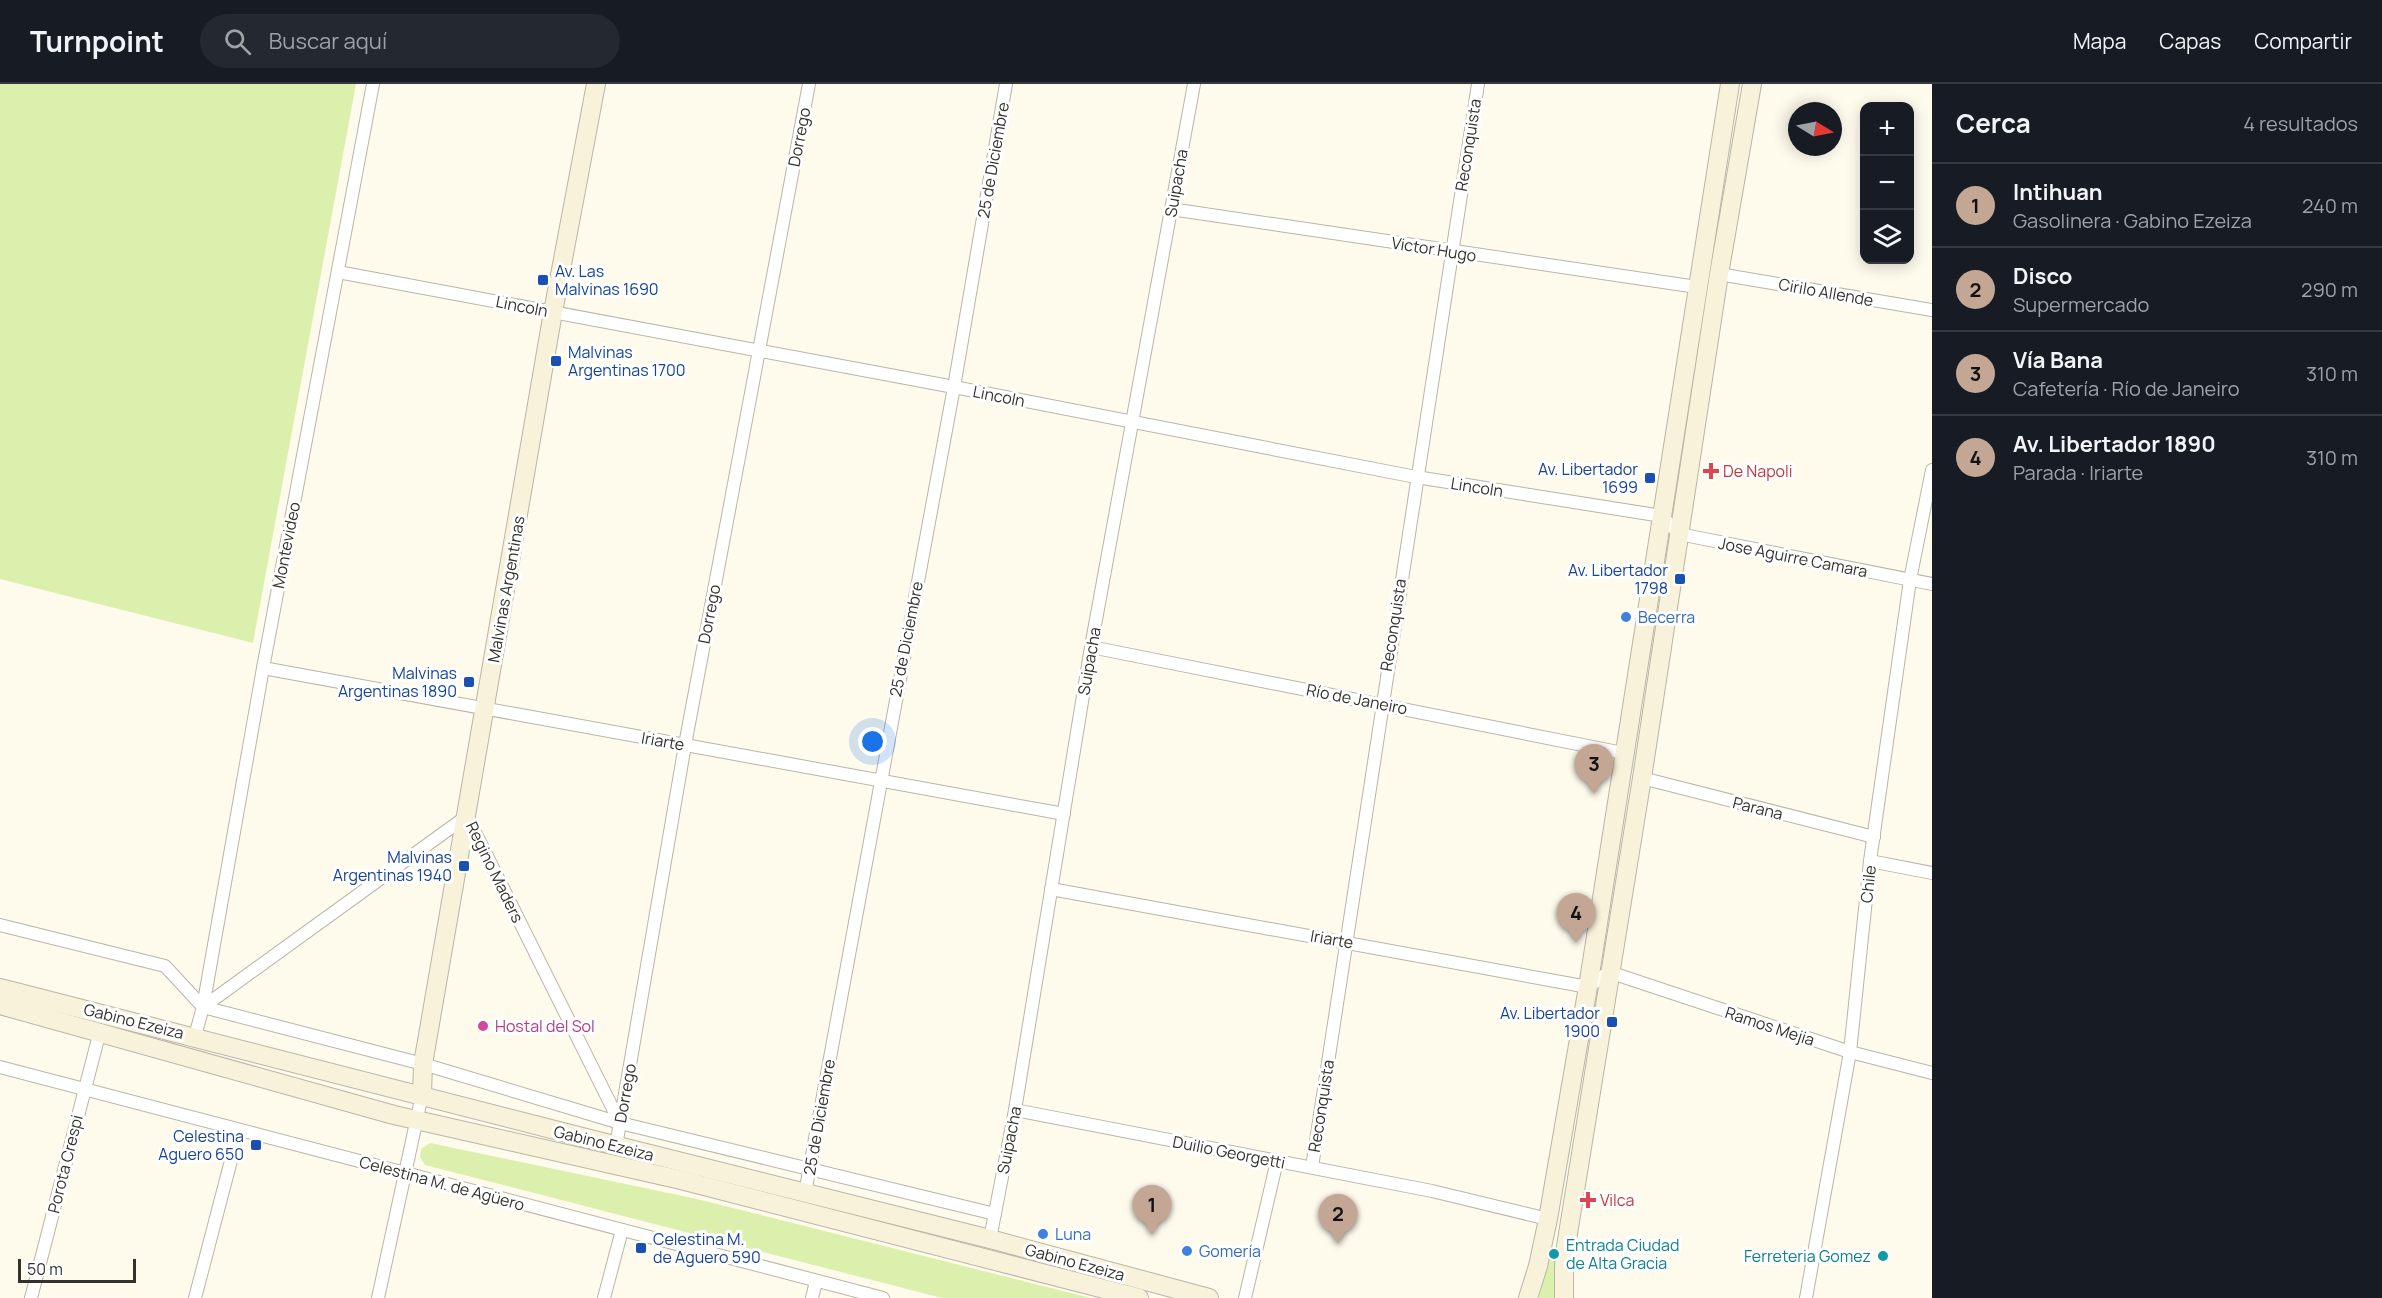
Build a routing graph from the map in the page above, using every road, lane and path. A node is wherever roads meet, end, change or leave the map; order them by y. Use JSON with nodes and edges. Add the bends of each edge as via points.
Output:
{"nodes":[{"id":1,"x":373,"y":84,"type":"edge"},
{"id":2,"x":596,"y":84,"type":"edge"},
{"id":3,"x":809,"y":84,"type":"edge"},
{"id":4,"x":1006,"y":84,"type":"edge"},
{"id":5,"x":1194,"y":84,"type":"edge"},
{"id":6,"x":1478,"y":84,"type":"edge"},
{"id":7,"x":1730,"y":84,"type":"edge"},
{"id":8,"x":1752,"y":84,"type":"edge"},
{"id":9,"x":1171,"y":209,"type":"junction"},
{"id":10,"x":1452,"y":252,"type":"junction"},
{"id":11,"x":338,"y":272,"type":"junction"},
{"id":12,"x":1719,"y":274,"type":"junction"},
{"id":13,"x":1697,"y":287,"type":"junction"},
{"id":14,"x":1932,"y":310,"type":"edge"},
{"id":15,"x":553,"y":312,"type":"junction"},
{"id":16,"x":759,"y":350,"type":"junction"},
{"id":17,"x":954,"y":387,"type":"junction"},
{"id":18,"x":1132,"y":422,"type":"junction"},
{"id":19,"x":1932,"y":470,"type":"edge"},
{"id":20,"x":1416,"y":477,"type":"junction"},
{"id":21,"x":1662,"y":516,"type":"junction"},
{"id":22,"x":1679,"y":534,"type":"junction"},
{"id":23,"x":1910,"y":580,"type":"junction"},
{"id":24,"x":1932,"y":584,"type":"edge"},
{"id":25,"x":1091,"y":647,"type":"junction"},
{"id":26,"x":263,"y":668,"type":"junction"},
{"id":27,"x":1381,"y":704,"type":"junction"},
{"id":28,"x":485,"y":708,"type":"junction"},
{"id":29,"x":685,"y":745,"type":"junction"},
{"id":30,"x":1623,"y":753,"type":"junction"},
{"id":31,"x":1642,"y":778,"type":"junction"},
{"id":32,"x":879,"y":780,"type":"junction"},
{"id":33,"x":1064,"y":814,"type":"junction"},
{"id":34,"x":467,"y":816,"type":"junction"},
{"id":35,"x":1874,"y":837,"type":"junction"},
{"id":36,"x":1870,"y":861,"type":"junction"},
{"id":37,"x":1932,"y":873,"type":"edge"},
{"id":38,"x":1051,"y":889,"type":"junction"},
{"id":39,"x":0,"y":925,"type":"edge"},
{"id":40,"x":1347,"y":942,"type":"junction"},
{"id":41,"x":1609,"y":972,"type":"junction"},
{"id":42,"x":0,"y":987,"type":"edge"},
{"id":43,"x":1588,"y":987,"type":"junction"},
{"id":44,"x":0,"y":1005,"type":"edge"},
{"id":45,"x":203,"y":1007,"type":"junction"},
{"id":46,"x":100,"y":1031,"type":"junction"},
{"id":47,"x":195,"y":1036,"type":"junction"},
{"id":48,"x":1850,"y":1052,"type":"junction"},
{"id":49,"x":423,"y":1064,"type":"junction"},
{"id":50,"x":0,"y":1067,"type":"edge"},
{"id":51,"x":1932,"y":1073,"type":"edge"},
{"id":52,"x":85,"y":1089,"type":"junction"},
{"id":53,"x":422,"y":1095,"type":"junction"},
{"id":54,"x":1015,"y":1110,"type":"junction"},
{"id":55,"x":416,"y":1120,"type":"junction"},
{"id":56,"x":620,"y":1123,"type":"junction"},
{"id":57,"x":238,"y":1130,"type":"junction"},
{"id":58,"x":616,"y":1146,"type":"junction"},
{"id":59,"x":1277,"y":1161,"type":"junction"},
{"id":60,"x":1312,"y":1167,"type":"junction"},
{"id":61,"x":810,"y":1168,"type":"junction"},
{"id":62,"x":405,"y":1173,"type":"junction"},
{"id":63,"x":805,"y":1193,"type":"junction"},
{"id":64,"x":995,"y":1214,"type":"junction"},
{"id":65,"x":1548,"y":1219,"type":"junction"},
{"id":66,"x":622,"y":1230,"type":"junction"},
{"id":67,"x":990,"y":1239,"type":"junction"},
{"id":68,"x":816,"y":1281,"type":"junction"},
{"id":69,"x":31,"y":1298,"type":"edge"},
{"id":70,"x":195,"y":1298,"type":"edge"},
{"id":71,"x":378,"y":1298,"type":"edge"},
{"id":72,"x":604,"y":1298,"type":"edge"},
{"id":73,"x":812,"y":1298,"type":"edge"},
{"id":74,"x":883,"y":1298,"type":"edge"},
{"id":75,"x":1140,"y":1298,"type":"edge"},
{"id":76,"x":1209,"y":1298,"type":"edge"},
{"id":77,"x":1245,"y":1298,"type":"edge"},
{"id":78,"x":1528,"y":1298,"type":"edge"},
{"id":79,"x":1564,"y":1298,"type":"edge"},
{"id":80,"x":1806,"y":1298,"type":"edge"}],
"edges":[{"from":1,"to":11,"type":"street","name":"Montevideo"},
{"from":2,"to":15,"type":"main road","name":"Malvinas Argentinas"},
{"from":3,"to":16,"type":"street","name":"Dorrego"},
{"from":4,"to":17,"type":"street","name":"25 de Diciembre"},
{"from":5,"to":9,"type":"street","name":"Suipacha"},
{"from":6,"to":10,"type":"street","name":"Reconquista"},
{"from":7,"to":13,"type":"main road"},
{"from":8,"to":12,"type":"main road"},
{"from":9,"to":10,"type":"street","name":"Victor Hugo"},
{"from":9,"to":18,"type":"street","name":"Suipacha"},
{"from":10,"to":13,"type":"street","name":"Victor Hugo"},
{"from":10,"to":20,"type":"street","name":"Reconquista"},
{"from":11,"to":15,"type":"street","name":"Lincoln"},
{"from":11,"to":26,"type":"street","name":"Montevideo"},
{"from":12,"to":14,"type":"street","name":"Cirilo Allende"},
{"from":12,"to":22,"type":"main road"},
{"from":13,"to":21,"type":"main road"},
{"from":15,"to":16,"type":"street","name":"Lincoln"},
{"from":15,"to":28,"type":"main road","name":"Malvinas Argentinas"},
{"from":16,"to":17,"type":"street","name":"Lincoln"},
{"from":16,"to":29,"type":"street","name":"Dorrego"},
{"from":17,"to":18,"type":"street","name":"Lincoln"},
{"from":17,"to":32,"type":"street","name":"25 de Diciembre"},
{"from":18,"to":20,"type":"street","name":"Lincoln"},
{"from":18,"to":25,"type":"street","name":"Suipacha"},
{"from":19,"to":23,"type":"street","name":"Chile"},
{"from":20,"to":21,"type":"street","name":"Lincoln"},
{"from":20,"to":27,"type":"street","name":"Reconquista"},
{"from":21,"to":22,"type":"street"},
{"from":21,"to":30,"type":"main road"},
{"from":22,"to":23,"type":"street","name":"Jose Aguirre Camara"},
{"from":22,"to":31,"type":"main road"},
{"from":23,"to":24,"type":"street","name":"Jose Aguirre Camara"},
{"from":23,"to":35,"type":"street","name":"Chile"},
{"from":25,"to":27,"type":"street","name":"Río de Janeiro"},
{"from":25,"to":33,"type":"street","name":"Suipacha"},
{"from":26,"to":28,"type":"street","name":"Iriarte"},
{"from":26,"to":45,"type":"street","name":"Montevideo"},
{"from":27,"to":30,"type":"street","name":"Río de Janeiro"},
{"from":27,"to":40,"type":"street","name":"Reconquista"},
{"from":28,"to":29,"type":"street","name":"Iriarte"},
{"from":28,"to":34,"type":"main road","name":"Malvinas Argentinas"},
{"from":29,"to":32,"type":"street","name":"Iriarte"},
{"from":29,"to":56,"type":"street","name":"Dorrego"},
{"from":30,"to":43,"type":"main road"},
{"from":31,"to":35,"type":"street","name":"Parana"},
{"from":31,"to":41,"type":"main road"},
{"from":32,"to":33,"type":"street","name":"Iriarte"},
{"from":32,"to":61,"type":"street","name":"25 de Diciembre"},
{"from":33,"to":38,"type":"street","name":"Suipacha"},
{"from":34,"to":45,"type":"street","name":"Regino Maders"},
{"from":34,"to":49,"type":"main road","name":"Malvinas Argentinas"},
{"from":34,"to":56,"type":"street","name":"Regino Maders"},
{"from":35,"to":36,"type":"street","name":"Chile"},
{"from":36,"to":37,"type":"street"},
{"from":36,"to":48,"type":"street","name":"Chile"},
{"from":38,"to":40,"type":"street","name":"Iriarte"},
{"from":38,"to":54,"type":"street","name":"Suipacha"},
{"from":39,"to":45,"type":"street","via":[[165,966]]},
{"from":40,"to":43,"type":"street","name":"Iriarte"},
{"from":40,"to":60,"type":"street","name":"Reconquista"},
{"from":41,"to":43,"type":"street"},
{"from":41,"to":48,"type":"street","name":"Ramos Mejia"},
{"from":41,"to":79,"type":"main road","via":[[1566,1246]]},
{"from":42,"to":47,"type":"main road","name":"Gabino Ezeiza"},
{"from":43,"to":65,"type":"main road"},
{"from":44,"to":46,"type":"main road","name":"Gabino Ezeiza"},
{"from":45,"to":47,"type":"street","name":"Montevideo"},
{"from":45,"to":49,"type":"street"},
{"from":46,"to":52,"type":"street","name":"Porota Crespi"},
{"from":46,"to":55,"type":"main road","name":"Gabino Ezeiza"},
{"from":47,"to":53,"type":"main road","name":"Gabino Ezeiza"},
{"from":48,"to":51,"type":"street","name":"Ramos Mejia"},
{"from":48,"to":80,"type":"street","name":"Chile"},
{"from":49,"to":53,"type":"main road","name":"Malvinas Argentinas"},
{"from":49,"to":56,"type":"street"},
{"from":50,"to":52,"type":"street","name":"Celestina M. de Agüero"},
{"from":52,"to":57,"type":"street","name":"Celestina M. de Agüero"},
{"from":52,"to":69,"type":"street","name":"Porota Crespi"},
{"from":53,"to":55,"type":"street"},
{"from":53,"to":58,"type":"main road","name":"Gabino Ezeiza"},
{"from":54,"to":59,"type":"street","name":"Duilio Georgetti"},
{"from":54,"to":64,"type":"street","name":"Suipacha"},
{"from":55,"to":62,"type":"street"},
{"from":55,"to":75,"type":"main road","name":"Gabino Ezeiza","via":[[681,1180]]},
{"from":56,"to":58,"type":"street","name":"Dorrego"},
{"from":56,"to":61,"type":"street"},
{"from":57,"to":62,"type":"street","name":"Celestina M. de Agüero"},
{"from":57,"to":70,"type":"street"},
{"from":58,"to":63,"type":"main road","name":"Gabino Ezeiza"},
{"from":59,"to":60,"type":"street","name":"Duilio Georgetti"},
{"from":59,"to":77,"type":"street"},
{"from":60,"to":65,"type":"street","name":"Duilio Georgetti"},
{"from":61,"to":63,"type":"street","name":"25 de Diciembre"},
{"from":61,"to":64,"type":"street"},
{"from":62,"to":66,"type":"street","name":"Celestina M. de Agüero"},
{"from":62,"to":71,"type":"street"},
{"from":63,"to":67,"type":"main road","name":"Gabino Ezeiza"},
{"from":64,"to":67,"type":"street","name":"Suipacha"},
{"from":65,"to":78,"type":"main road"},
{"from":66,"to":68,"type":"street","name":"Celestina M. de Agüero"},
{"from":66,"to":72,"type":"street"},
{"from":67,"to":76,"type":"main road","name":"Gabino Ezeiza"},
{"from":68,"to":73,"type":"street"},
{"from":68,"to":74,"type":"street","name":"Celestina M. de Agüero"}]}
